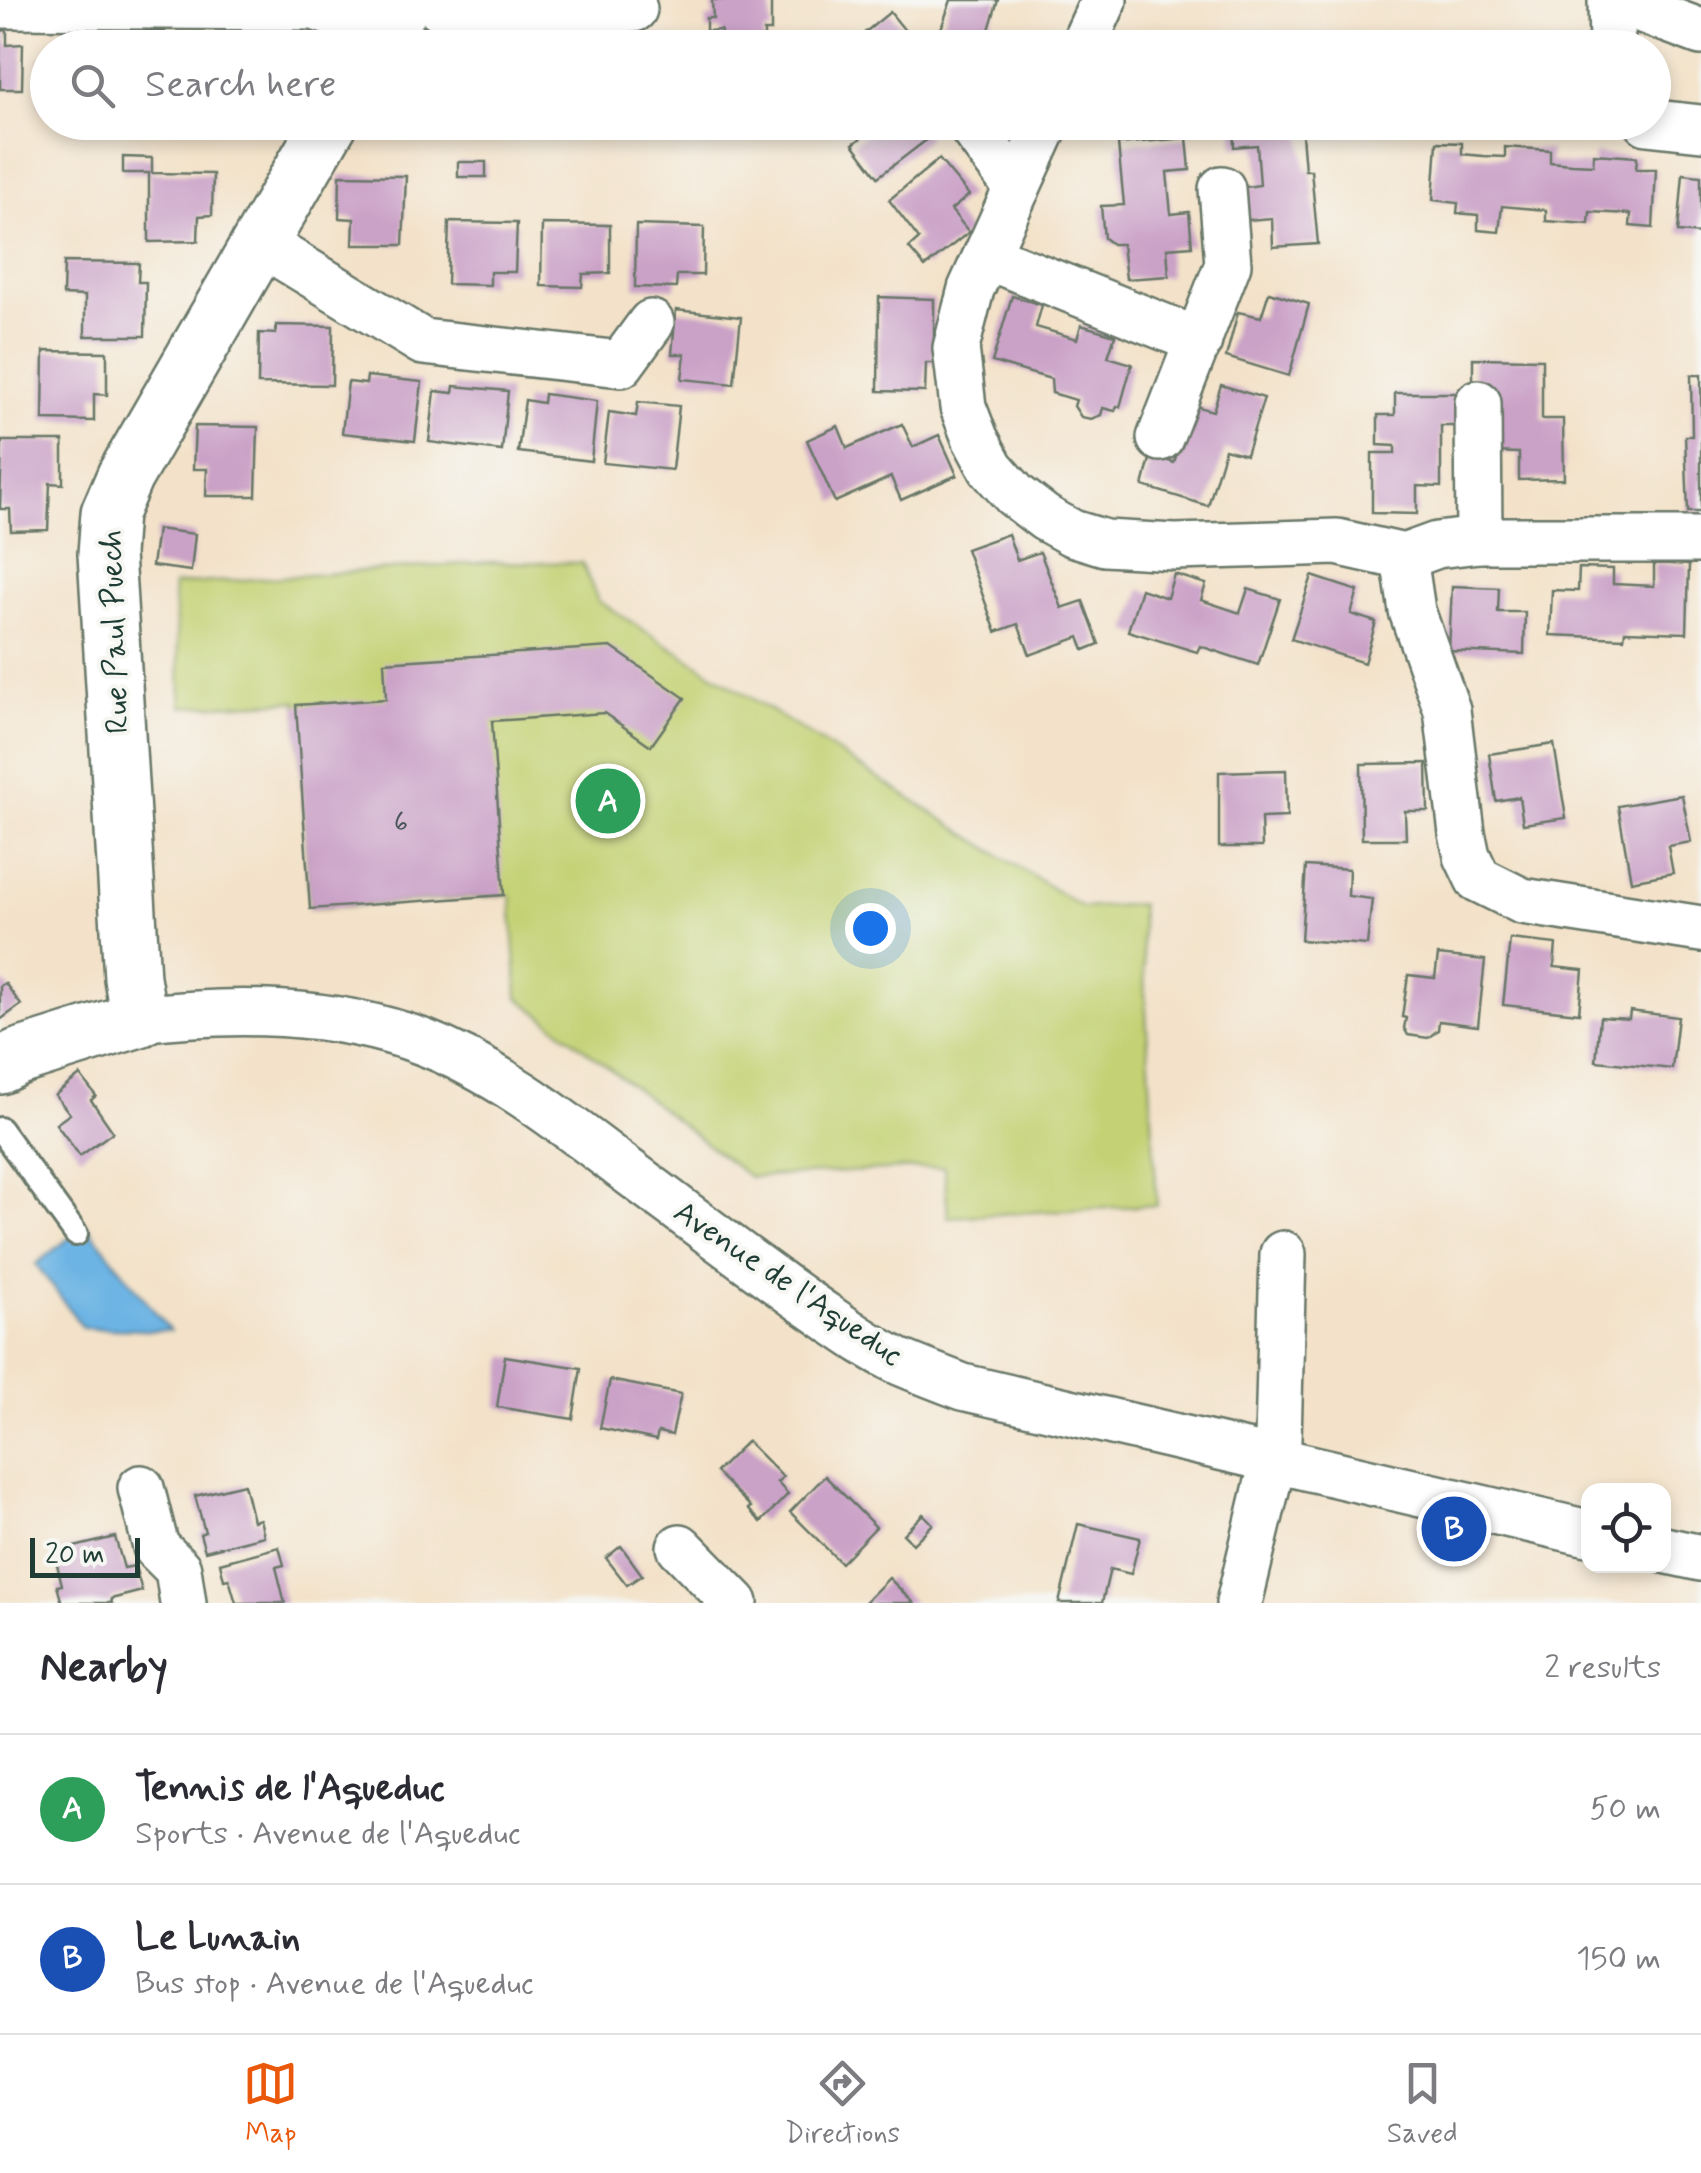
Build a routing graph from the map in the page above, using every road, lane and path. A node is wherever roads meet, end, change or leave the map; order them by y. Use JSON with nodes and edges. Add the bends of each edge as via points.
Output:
{"nodes":[{"id":1,"x":432,"y":0,"type":"edge"},
{"id":2,"x":1104,"y":0,"type":"edge"},
{"id":3,"x":1610,"y":0,"type":"edge"},
{"id":4,"x":1631,"y":0,"type":"edge"},
{"id":5,"x":0,"y":6,"type":"edge"},
{"id":6,"x":634,"y":9,"type":"dead end"},
{"id":7,"x":387,"y":28,"type":"edge"},
{"id":8,"x":1090,"y":30,"type":"edge"},
{"id":9,"x":1611,"y":30,"type":"edge"},
{"id":10,"x":1701,"y":32,"type":"edge"},
{"id":11,"x":1671,"y":125,"type":"edge"},
{"id":12,"x":1701,"y":128,"type":"edge"},
{"id":13,"x":319,"y":140,"type":"edge"},
{"id":14,"x":981,"y":140,"type":"edge"},
{"id":15,"x":1040,"y":140,"type":"edge"},
{"id":16,"x":1017,"y":188,"type":"junction"},
{"id":17,"x":1222,"y":189,"type":"dead end"},
{"id":18,"x":258,"y":242,"type":"junction"},
{"id":19,"x":986,"y":256,"type":"junction"},
{"id":20,"x":652,"y":324,"type":"dead end"},
{"id":21,"x":1198,"y":341,"type":"junction"},
{"id":22,"x":1478,"y":403,"type":"dead end"},
{"id":23,"x":1160,"y":438,"type":"dead end"},
{"id":24,"x":1479,"y":540,"type":"junction"},
{"id":25,"x":1701,"y":540,"type":"edge"},
{"id":26,"x":1404,"y":557,"type":"junction"},
{"id":27,"x":1701,"y":929,"type":"edge"},
{"id":28,"x":138,"y":1019,"type":"junction"},
{"id":29,"x":0,"y":1066,"type":"edge"},
{"id":30,"x":0,"y":1129,"type":"edge"},
{"id":31,"x":76,"y":1234,"type":"dead end"},
{"id":32,"x":1283,"y":1254,"type":"dead end"},
{"id":33,"x":1274,"y":1462,"type":"junction"},
{"id":34,"x":141,"y":1488,"type":"dead end"},
{"id":35,"x":1581,"y":1531,"type":"edge"},
{"id":36,"x":680,"y":1548,"type":"dead end"},
{"id":37,"x":1671,"y":1552,"type":"edge"},
{"id":38,"x":1701,"y":1558,"type":"edge"},
{"id":39,"x":183,"y":1603,"type":"edge"},
{"id":40,"x":736,"y":1603,"type":"edge"},
{"id":41,"x":1238,"y":1603,"type":"edge"}],
"edges":[{"from":1,"to":6,"type":"street","via":[[440,6]]},
{"from":2,"to":8,"type":"street"},
{"from":3,"to":9,"type":"street"},
{"from":4,"to":10,"type":"street"},
{"from":5,"to":7,"type":"street","via":[[314,7]]},
{"from":11,"to":12,"type":"street"},
{"from":13,"to":18,"type":"street","name":"Rue Paul Puech"},
{"from":14,"to":16,"type":"street"},
{"from":15,"to":16,"type":"street"},
{"from":16,"to":19,"type":"street"},
{"from":17,"to":21,"type":"street","via":[[1228,264]]},
{"from":18,"to":20,"type":"street","via":[[423,342],[621,364]]},
{"from":18,"to":28,"type":"street","name":"Rue Paul Puech","via":[[109,514],[106,554]]},
{"from":19,"to":21,"type":"street"},
{"from":19,"to":26,"type":"street","via":[[956,348],[962,408],[992,468],[1045,518],[1106,543],[1337,542]]},
{"from":21,"to":23,"type":"street"},
{"from":22,"to":24,"type":"street"},
{"from":24,"to":25,"type":"street"},
{"from":24,"to":26,"type":"street"},
{"from":26,"to":27,"type":"street","via":[[1412,611],[1448,710],[1462,833],[1478,879],[1522,901]]},
{"from":28,"to":29,"type":"street"},
{"from":28,"to":33,"type":"street","name":"Avenue de l'Aqueduc","via":[[259,1012],[318,1017],[423,1042],[524,1094],[753,1265],[897,1361],[964,1387]]},
{"from":30,"to":31,"type":"lane"},
{"from":32,"to":33,"type":"street"},
{"from":33,"to":35,"type":"street","name":"Avenue de l'Aqueduc"},
{"from":33,"to":41,"type":"street"},
{"from":34,"to":39,"type":"street","via":[[156,1546],[178,1569]]},
{"from":36,"to":40,"type":"street"},
{"from":37,"to":38,"type":"street"}]}
